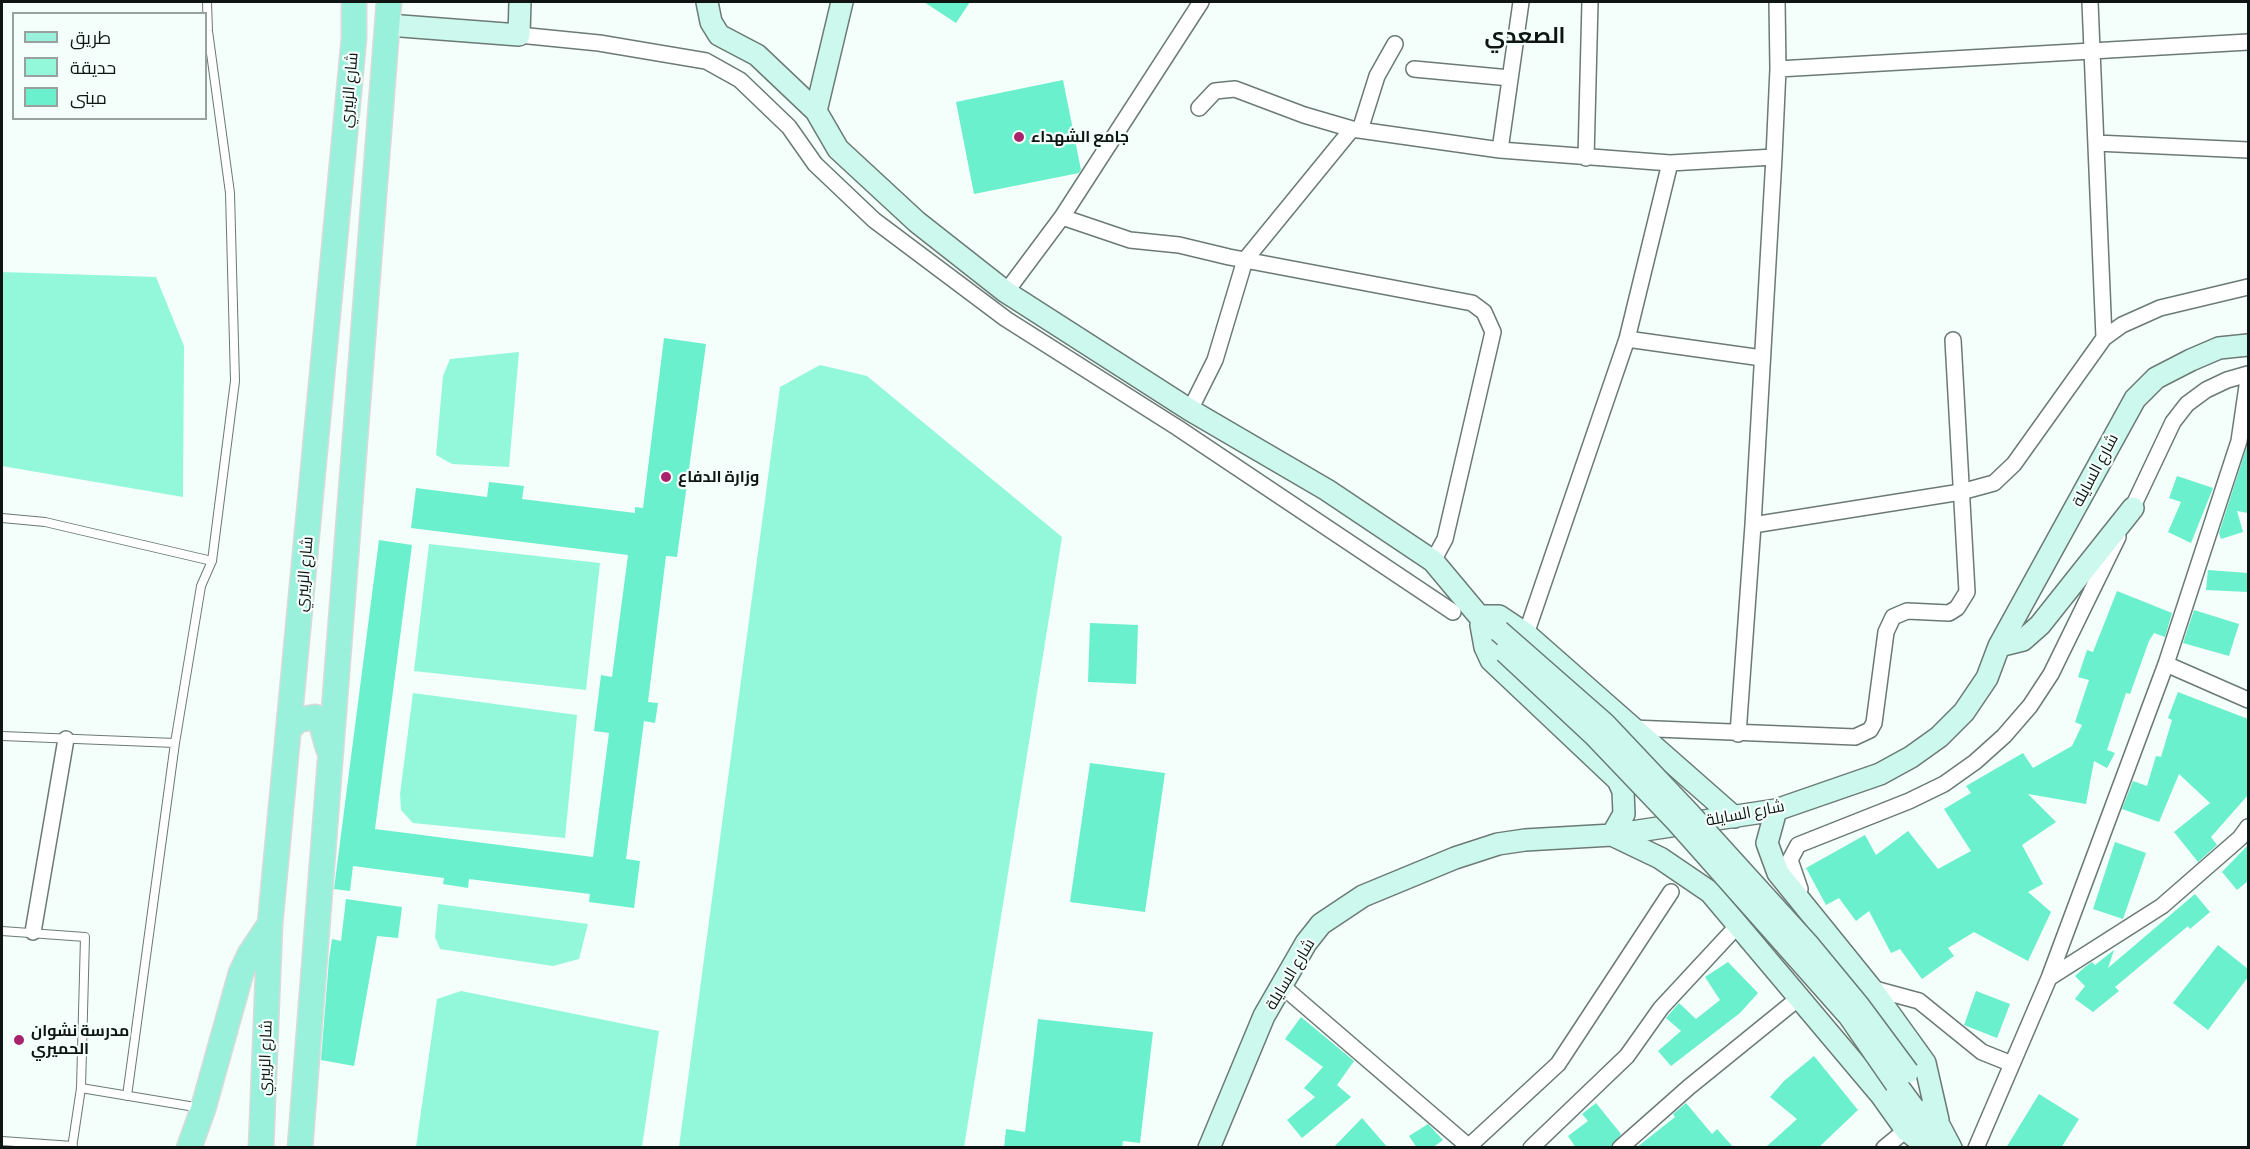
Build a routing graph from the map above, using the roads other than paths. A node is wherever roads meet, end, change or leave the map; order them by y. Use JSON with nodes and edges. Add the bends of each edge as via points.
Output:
{"nodes":[{"id":1,"x":207,"y":2,"type":"edge"},
{"id":2,"x":354,"y":2,"type":"edge"},
{"id":3,"x":520,"y":2,"type":"edge"},
{"id":4,"x":707,"y":2,"type":"edge"},
{"id":5,"x":842,"y":2,"type":"edge"},
{"id":6,"x":1202,"y":2,"type":"edge"},
{"id":7,"x":1521,"y":2,"type":"edge"},
{"id":8,"x":1590,"y":2,"type":"edge"},
{"id":9,"x":1777,"y":2,"type":"edge"},
{"id":10,"x":2091,"y":2,"type":"edge"},
{"id":11,"x":389,"y":13,"type":"edge"},
{"id":12,"x":519,"y":35,"type":"junction"},
{"id":13,"x":2248,"y":42,"type":"edge"},
{"id":14,"x":1395,"y":44,"type":"dead end"},
{"id":15,"x":2092,"y":49,"type":"junction"},
{"id":16,"x":1414,"y":69,"type":"dead end"},
{"id":17,"x":1778,"y":69,"type":"junction"},
{"id":18,"x":1510,"y":78,"type":"junction"},
{"id":19,"x":1200,"y":108,"type":"dead end"},
{"id":20,"x":816,"y":111,"type":"junction"},
{"id":21,"x":1356,"y":130,"type":"junction"},
{"id":22,"x":2096,"y":143,"type":"junction"},
{"id":23,"x":1500,"y":150,"type":"junction"},
{"id":24,"x":2248,"y":150,"type":"edge"},
{"id":25,"x":1774,"y":157,"type":"junction"},
{"id":26,"x":1586,"y":158,"type":"junction"},
{"id":27,"x":1670,"y":163,"type":"junction"},
{"id":28,"x":1062,"y":217,"type":"junction"},
{"id":29,"x":1245,"y":260,"type":"junction"},
{"id":30,"x":2248,"y":287,"type":"edge"},
{"id":31,"x":1006,"y":292,"type":"junction"},
{"id":32,"x":2104,"y":338,"type":"junction"},
{"id":33,"x":1627,"y":339,"type":"junction"},
{"id":34,"x":1953,"y":340,"type":"dead end"},
{"id":35,"x":2248,"y":345,"type":"edge"},
{"id":36,"x":1762,"y":358,"type":"junction"},
{"id":37,"x":2248,"y":377,"type":"edge"},
{"id":38,"x":1190,"y":410,"type":"junction"},
{"id":39,"x":2244,"y":442,"type":"edge"},
{"id":40,"x":1960,"y":492,"type":"junction"},
{"id":41,"x":2133,"y":508,"type":"junction"},
{"id":42,"x":2,"y":518,"type":"edge"},
{"id":43,"x":1753,"y":525,"type":"junction"},
{"id":44,"x":212,"y":561,"type":"junction"},
{"id":45,"x":1433,"y":561,"type":"junction"},
{"id":46,"x":1453,"y":612,"type":"dead end"},
{"id":47,"x":1479,"y":616,"type":"junction"},
{"id":48,"x":1526,"y":634,"type":"junction"},
{"id":49,"x":2000,"y":646,"type":"junction"},
{"id":50,"x":2166,"y":664,"type":"junction"},
{"id":51,"x":2248,"y":700,"type":"edge"},
{"id":52,"x":290,"y":728,"type":"junction"},
{"id":53,"x":1632,"y":728,"type":"junction"},
{"id":54,"x":1738,"y":734,"type":"junction"},
{"id":55,"x":2,"y":736,"type":"edge"},
{"id":56,"x":66,"y":739,"type":"junction"},
{"id":57,"x":175,"y":743,"type":"junction"},
{"id":58,"x":329,"y":753,"type":"junction"},
{"id":59,"x":1776,"y":810,"type":"junction"},
{"id":60,"x":1734,"y":817,"type":"junction"},
{"id":61,"x":2248,"y":827,"type":"edge"},
{"id":62,"x":1612,"y":835,"type":"junction"},
{"id":63,"x":1671,"y":892,"type":"dead end"},
{"id":64,"x":1797,"y":897,"type":"junction"},
{"id":65,"x":270,"y":924,"type":"junction"},
{"id":66,"x":1739,"y":924,"type":"junction"},
{"id":67,"x":2,"y":931,"type":"edge"},
{"id":68,"x":33,"y":932,"type":"junction"},
{"id":69,"x":2049,"y":978,"type":"junction"},
{"id":70,"x":1281,"y":985,"type":"junction"},
{"id":71,"x":1871,"y":988,"type":"junction"},
{"id":72,"x":1800,"y":997,"type":"junction"},
{"id":73,"x":2012,"y":1064,"type":"junction"},
{"id":74,"x":1902,"y":1078,"type":"junction"},
{"id":75,"x":81,"y":1088,"type":"junction"},
{"id":76,"x":127,"y":1096,"type":"junction"},
{"id":77,"x":203,"y":1109,"type":"junction"},
{"id":78,"x":1938,"y":1120,"type":"junction"},
{"id":79,"x":1906,"y":1130,"type":"junction"},
{"id":80,"x":2,"y":1140,"type":"edge"},
{"id":81,"x":72,"y":1147,"type":"edge"},
{"id":82,"x":1468,"y":1147,"type":"edge"},
{"id":83,"x":189,"y":1148,"type":"edge"},
{"id":84,"x":261,"y":1148,"type":"edge"},
{"id":85,"x":300,"y":1148,"type":"edge"},
{"id":86,"x":1209,"y":1148,"type":"edge"},
{"id":87,"x":1531,"y":1148,"type":"edge"},
{"id":88,"x":1620,"y":1148,"type":"edge"},
{"id":89,"x":1884,"y":1148,"type":"edge"},
{"id":90,"x":1929,"y":1148,"type":"edge"},
{"id":91,"x":1943,"y":1148,"type":"edge"},
{"id":92,"x":1951,"y":1148,"type":"edge"},
{"id":93,"x":1976,"y":1148,"type":"edge"}],
"edges":[{"from":1,"to":44,"type":"lane","via":[[230,193],[235,381]]},
{"from":2,"to":52,"type":"main road","name":"شارع الزبيري","via":[[354,38]]},
{"from":3,"to":12,"type":"main road"},
{"from":4,"to":20,"type":"main road","via":[[711,22],[719,35],[757,55]]},
{"from":5,"to":20,"type":"main road"},
{"from":6,"to":28,"type":"street"},
{"from":7,"to":18,"type":"street"},
{"from":8,"to":26,"type":"street"},
{"from":9,"to":17,"type":"street"},
{"from":10,"to":15,"type":"street"},
{"from":11,"to":12,"type":"main road"},
{"from":11,"to":58,"type":"main road","name":"شارع الزبيري","via":[[343,622]]},
{"from":12,"to":46,"type":"street","via":[[599,43],[706,62],[741,80],[789,127],[814,164],[874,220],[987,305]]},
{"from":13,"to":15,"type":"street"},
{"from":14,"to":21,"type":"street","via":[[1377,76]]},
{"from":15,"to":17,"type":"street"},
{"from":15,"to":22,"type":"street"},
{"from":16,"to":18,"type":"street"},
{"from":17,"to":25,"type":"street"},
{"from":18,"to":23,"type":"street"},
{"from":19,"to":21,"type":"street","via":[[1215,91],[1235,89],[1304,116]]},
{"from":20,"to":31,"type":"main road","via":[[838,149],[917,222]]},
{"from":21,"to":23,"type":"street"},
{"from":21,"to":29,"type":"street"},
{"from":22,"to":24,"type":"street"},
{"from":22,"to":32,"type":"street"},
{"from":23,"to":26,"type":"street"},
{"from":25,"to":27,"type":"street"},
{"from":25,"to":36,"type":"street"},
{"from":26,"to":27,"type":"street"},
{"from":27,"to":33,"type":"street"},
{"from":28,"to":29,"type":"street","via":[[1130,240],[1179,245]]},
{"from":28,"to":31,"type":"street"},
{"from":29,"to":38,"type":"street","via":[[1215,360]]},
{"from":29,"to":45,"type":"street","via":[[1472,303],[1484,312],[1493,332],[1445,538]]},
{"from":30,"to":32,"type":"street","via":[[2160,308]]},
{"from":31,"to":38,"type":"main road"},
{"from":32,"to":40,"type":"street","via":[[2005,474],[1981,488]]},
{"from":33,"to":36,"type":"street"},
{"from":33,"to":48,"type":"street"},
{"from":34,"to":40,"type":"street"},
{"from":35,"to":49,"type":"main road","name":"شارع السايلة","via":[[2218,348],[2191,360],[2156,378],[2135,399]]},
{"from":36,"to":43,"type":"street"},
{"from":37,"to":39,"type":"street"},
{"from":37,"to":41,"type":"street","via":[[2216,385],[2187,404],[2173,422]]},
{"from":38,"to":45,"type":"main road","via":[[1327,490]]},
{"from":39,"to":50,"type":"street"},
{"from":40,"to":43,"type":"street"},
{"from":40,"to":54,"type":"street","via":[[1967,592],[1949,613],[1907,611],[1893,617],[1886,632],[1870,730],[1855,737]]},
{"from":41,"to":49,"type":"main road","via":[[2040,625],[2023,640]]},
{"from":41,"to":64,"type":"street","via":[[2051,674],[2030,706],[1975,762],[1944,783],[1798,845],[1790,860],[1800,889]]},
{"from":42,"to":44,"type":"lane","via":[[45,522]]},
{"from":43,"to":54,"type":"street"},
{"from":44,"to":57,"type":"lane","via":[[201,586]]},
{"from":45,"to":47,"type":"main road"},
{"from":47,"to":48,"type":"main road","via":[[1499,616]]},
{"from":47,"to":62,"type":"main road","via":[[1491,660],[1618,780],[1623,791],[1624,814]]},
{"from":47,"to":74,"type":"main road","bridge":true,"via":[[1605,724],[1689,813],[1859,1006]]},
{"from":48,"to":53,"type":"main road"},
{"from":49,"to":59,"type":"main road","name":"شارع السايلة","via":[[1987,678],[1964,712],[1939,737],[1880,774]]},
{"from":50,"to":51,"type":"street"},
{"from":50,"to":69,"type":"street"},
{"from":52,"to":58,"type":"main road","via":[[298,720],[315,717],[321,723]]},
{"from":52,"to":65,"type":"main road","name":"شارع الزبيري"},
{"from":53,"to":54,"type":"street"},
{"from":53,"to":60,"type":"main road"},
{"from":55,"to":56,"type":"lane"},
{"from":56,"to":57,"type":"lane"},
{"from":56,"to":68,"type":"street"},
{"from":57,"to":76,"type":"lane"},
{"from":58,"to":85,"type":"main road","name":"شارع الزبيري"},
{"from":59,"to":60,"type":"main road","name":"شارع السايلة"},
{"from":59,"to":64,"type":"main road","via":[[1767,843],[1778,873]]},
{"from":60,"to":62,"type":"main road","name":"شارع السايلة"},
{"from":61,"to":69,"type":"street","via":[[2162,906]]},
{"from":62,"to":66,"type":"main road","via":[[1692,878]]},
{"from":62,"to":70,"type":"main road","name":"شارع السايلة","via":[[1498,844],[1363,896],[1321,924]]},
{"from":63,"to":82,"type":"street","via":[[1558,1064]]},
{"from":64,"to":71,"type":"main road"},
{"from":65,"to":77,"type":"main road","via":[[241,973]]},
{"from":65,"to":84,"type":"main road","name":"شارع الزبيري"},
{"from":66,"to":72,"type":"main road"},
{"from":66,"to":87,"type":"street","via":[[1660,1008],[1627,1056]]},
{"from":67,"to":68,"type":"lane"},
{"from":68,"to":75,"type":"lane","via":[[85,937]]},
{"from":69,"to":73,"type":"street"},
{"from":70,"to":82,"type":"street"},
{"from":70,"to":86,"type":"main road","name":"شارع السايلة","via":[[1264,1016]]},
{"from":71,"to":73,"type":"street","via":[[1919,1001],[1982,1052]]},
{"from":71,"to":78,"type":"main road","via":[[1925,1063]]},
{"from":72,"to":79,"type":"main road"},
{"from":72,"to":88,"type":"street"},
{"from":73,"to":93,"type":"street"},
{"from":74,"to":78,"type":"main road"},
{"from":74,"to":91,"type":"main road"},
{"from":75,"to":76,"type":"lane"},
{"from":75,"to":81,"type":"lane"},
{"from":76,"to":77,"type":"lane"},
{"from":77,"to":83,"type":"main road"},
{"from":78,"to":92,"type":"main road"},
{"from":79,"to":89,"type":"street"},
{"from":79,"to":90,"type":"main road"},
{"from":80,"to":81,"type":"lane"}]}
